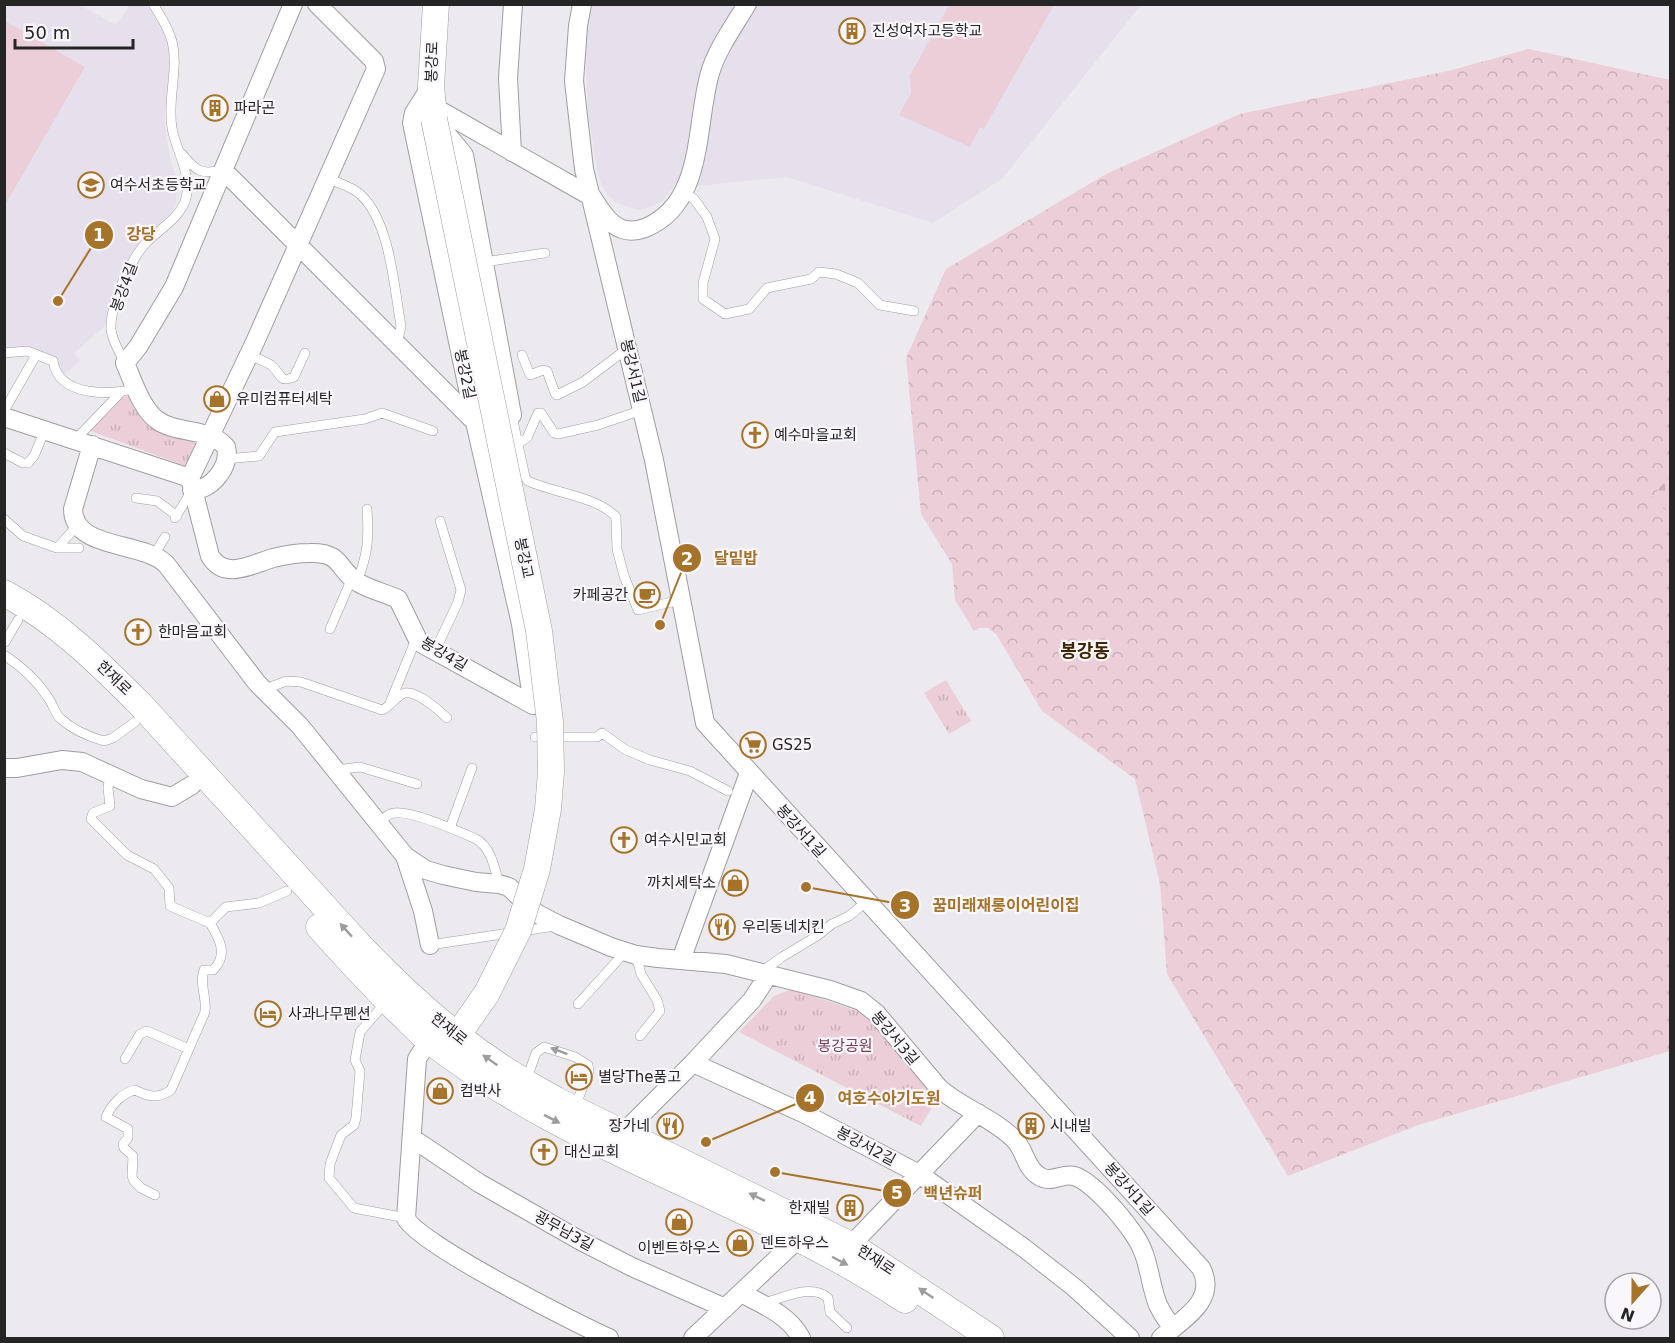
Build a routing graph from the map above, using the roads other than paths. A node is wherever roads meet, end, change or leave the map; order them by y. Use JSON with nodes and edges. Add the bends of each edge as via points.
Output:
{"nodes":[{"id":1,"x":153,"y":4,"type":"edge"},
{"id":2,"x":293,"y":4,"type":"edge"},
{"id":3,"x":317,"y":4,"type":"edge"},
{"id":4,"x":436,"y":4,"type":"edge"},
{"id":5,"x":513,"y":4,"type":"edge"},
{"id":6,"x":582,"y":4,"type":"edge"},
{"id":7,"x":747,"y":4,"type":"edge"},
{"id":8,"x":432,"y":104,"type":"junction"},
{"id":9,"x":177,"y":147,"type":"junction"},
{"id":10,"x":512,"y":152,"type":"junction"},
{"id":11,"x":223,"y":170,"type":"junction"},
{"id":12,"x":327,"y":178,"type":"junction"},
{"id":13,"x":684,"y":192,"type":"junction"},
{"id":14,"x":592,"y":197,"type":"junction"},
{"id":15,"x":297,"y":246,"type":"junction"},
{"id":16,"x":545,"y":253,"type":"dead end"},
{"id":17,"x":484,"y":262,"type":"junction"},
{"id":18,"x":914,"y":311,"type":"dead end"},
{"id":19,"x":397,"y":342,"type":"junction"},
{"id":20,"x":628,"y":348,"type":"junction"},
{"id":21,"x":4,"y":353,"type":"edge"},
{"id":22,"x":305,"y":353,"type":"dead end"},
{"id":23,"x":36,"y":355,"type":"junction"},
{"id":24,"x":249,"y":355,"type":"junction"},
{"id":25,"x":522,"y":355,"type":"dead end"},
{"id":26,"x":124,"y":363,"type":"junction"},
{"id":27,"x":129,"y":390,"type":"junction"},
{"id":28,"x":642,"y":410,"type":"junction"},
{"id":29,"x":4,"y":411,"type":"edge"},
{"id":30,"x":512,"y":415,"type":"junction"},
{"id":31,"x":4,"y":417,"type":"edge"},
{"id":32,"x":475,"y":422,"type":"junction"},
{"id":33,"x":45,"y":430,"type":"junction"},
{"id":34,"x":433,"y":432,"type":"dead end"},
{"id":35,"x":211,"y":436,"type":"junction"},
{"id":36,"x":517,"y":440,"type":"junction"},
{"id":37,"x":83,"y":442,"type":"junction"},
{"id":38,"x":4,"y":453,"type":"edge"},
{"id":39,"x":226,"y":459,"type":"junction"},
{"id":40,"x":191,"y":484,"type":"junction"},
{"id":41,"x":136,"y":498,"type":"dead end"},
{"id":42,"x":367,"y":509,"type":"dead end"},
{"id":43,"x":4,"y":519,"type":"edge"},
{"id":44,"x":440,"y":520,"type":"dead end"},
{"id":45,"x":77,"y":526,"type":"junction"},
{"id":46,"x":165,"y":537,"type":"dead end"},
{"id":47,"x":57,"y":548,"type":"junction"},
{"id":48,"x":79,"y":548,"type":"dead end"},
{"id":49,"x":154,"y":555,"type":"junction"},
{"id":50,"x":355,"y":580,"type":"junction"},
{"id":51,"x":4,"y":593,"type":"edge"},
{"id":52,"x":680,"y":600,"type":"junction"},
{"id":53,"x":11,"y":616,"type":"edge"},
{"id":54,"x":330,"y":629,"type":"dead end"},
{"id":55,"x":416,"y":639,"type":"junction"},
{"id":56,"x":5,"y":642,"type":"edge"},
{"id":57,"x":435,"y":651,"type":"junction"},
{"id":58,"x":4,"y":655,"type":"edge"},
{"id":59,"x":263,"y":690,"type":"junction"},
{"id":60,"x":390,"y":706,"type":"junction"},
{"id":61,"x":447,"y":717,"type":"dead end"},
{"id":62,"x":135,"y":722,"type":"junction"},
{"id":63,"x":535,"y":737,"type":"dead end"},
{"id":64,"x":4,"y":768,"type":"edge"},
{"id":65,"x":472,"y":768,"type":"dead end"},
{"id":66,"x":336,"y":770,"type":"junction"},
{"id":67,"x":749,"y":773,"type":"junction"},
{"id":68,"x":110,"y":774,"type":"junction"},
{"id":69,"x":417,"y":783,"type":"dead end"},
{"id":70,"x":192,"y":785,"type":"junction"},
{"id":71,"x":728,"y":791,"type":"dead end"},
{"id":72,"x":379,"y":823,"type":"junction"},
{"id":73,"x":450,"y":828,"type":"junction"},
{"id":74,"x":405,"y":856,"type":"junction"},
{"id":75,"x":504,"y":886,"type":"junction"},
{"id":76,"x":287,"y":891,"type":"junction"},
{"id":77,"x":866,"y":902,"type":"junction"},
{"id":78,"x":210,"y":923,"type":"junction"},
{"id":79,"x":559,"y":926,"type":"junction"},
{"id":80,"x":430,"y":945,"type":"joint"},
{"id":81,"x":631,"y":953,"type":"junction"},
{"id":82,"x":681,"y":960,"type":"junction"},
{"id":83,"x":765,"y":973,"type":"junction"},
{"id":84,"x":388,"y":1000,"type":"junction"},
{"id":85,"x":578,"y":1004,"type":"dead end"},
{"id":86,"x":457,"y":1036,"type":"junction"},
{"id":87,"x":640,"y":1036,"type":"dead end"},
{"id":88,"x":429,"y":1040,"type":"junction"},
{"id":89,"x":189,"y":1049,"type":"junction"},
{"id":90,"x":125,"y":1059,"type":"dead end"},
{"id":91,"x":693,"y":1063,"type":"junction"},
{"id":92,"x":525,"y":1083,"type":"junction"},
{"id":93,"x":574,"y":1109,"type":"junction"},
{"id":94,"x":978,"y":1113,"type":"junction"},
{"id":95,"x":622,"y":1133,"type":"junction"},
{"id":96,"x":412,"y":1138,"type":"junction"},
{"id":97,"x":919,"y":1174,"type":"junction"},
{"id":98,"x":155,"y":1195,"type":"dead end"},
{"id":99,"x":406,"y":1218,"type":"junction"},
{"id":100,"x":798,"y":1239,"type":"junction"},
{"id":101,"x":851,"y":1245,"type":"junction"},
{"id":102,"x":741,"y":1293,"type":"junction"},
{"id":103,"x":762,"y":1304,"type":"junction"},
{"id":104,"x":725,"y":1308,"type":"junction"},
{"id":105,"x":847,"y":1328,"type":"dead end"},
{"id":106,"x":1167,"y":1333,"type":"edge"},
{"id":107,"x":609,"y":1338,"type":"edge"},
{"id":108,"x":693,"y":1338,"type":"edge"},
{"id":109,"x":801,"y":1338,"type":"edge"},
{"id":110,"x":962,"y":1338,"type":"edge"},
{"id":111,"x":991,"y":1338,"type":"edge"},
{"id":112,"x":1130,"y":1338,"type":"edge"}],
"edges":[{"from":1,"to":9,"type":"lane","name":"봉강4길","via":[[172,42],[171,118]]},
{"from":2,"to":11,"type":"street"},
{"from":3,"to":12,"type":"street","via":[[371,58],[376,69]]},
{"from":4,"to":8,"type":"street","name":"봉강로"},
{"from":5,"to":10,"type":"street","via":[[508,78]]},
{"from":6,"to":14,"type":"street","name":"봉강서1길","via":[[575,92],[584,168]]},
{"from":7,"to":13,"type":"street","via":[[710,70],[691,176]]},
{"from":8,"to":10,"type":"street"},
{"from":8,"to":17,"type":"street","via":[[464,155]]},
{"from":8,"to":32,"type":"street","name":"봉강2길","via":[[414,113],[412,123]]},
{"from":8,"to":86,"type":"street","name":"봉강교","bridge":true,"via":[[539,631],[550,722],[548,809],[537,869],[508,954]]},
{"from":9,"to":11,"type":"lane","via":[[198,170]]},
{"from":9,"to":26,"type":"lane","name":"봉강4길","via":[[185,171],[186,198],[180,211],[146,242],[132,261],[118,298],[112,337]]},
{"from":10,"to":14,"type":"street"},
{"from":11,"to":15,"type":"street","name":"봉강2길"},
{"from":11,"to":26,"type":"street","via":[[174,287]]},
{"from":12,"to":15,"type":"street"},
{"from":12,"to":19,"type":"lane","via":[[359,193],[377,221],[400,320]]},
{"from":13,"to":14,"type":"street","via":[[661,219],[630,231],[608,219]]},
{"from":13,"to":18,"type":"lane","via":[[706,217],[715,239],[703,283],[703,299],[725,314],[749,309],[767,288],[811,279],[819,272],[858,283],[880,305]]},
{"from":14,"to":20,"type":"street","name":"봉강서1길"},
{"from":15,"to":19,"type":"street","name":"봉강2길"},
{"from":15,"to":24,"type":"street"},
{"from":16,"to":17,"type":"lane"},
{"from":17,"to":30,"type":"street"},
{"from":19,"to":32,"type":"street","name":"봉강2길"},
{"from":20,"to":25,"type":"lane","via":[[583,382],[557,395],[547,371],[530,375]]},
{"from":20,"to":28,"type":"street","name":"봉강서1길"},
{"from":21,"to":23,"type":"lane","via":[[27,351]]},
{"from":22,"to":24,"type":"lane","via":[[294,377],[285,379],[271,365]]},
{"from":23,"to":27,"type":"lane","via":[[53,361],[59,375],[81,389],[103,394]]},
{"from":23,"to":29,"type":"lane"},
{"from":24,"to":35,"type":"street"},
{"from":26,"to":27,"type":"street","name":"봉강4길"},
{"from":27,"to":35,"type":"street","name":"봉강4길","via":[[159,422]]},
{"from":27,"to":37,"type":"lane"},
{"from":28,"to":36,"type":"lane","via":[[558,434],[538,413],[527,438]]},
{"from":28,"to":52,"type":"street","name":"봉강서1길"},
{"from":30,"to":32,"type":"street"},
{"from":30,"to":36,"type":"lane"},
{"from":31,"to":33,"type":"street"},
{"from":32,"to":57,"type":"street","name":"봉강4길","via":[[521,624],[533,705]]},
{"from":33,"to":37,"type":"street"},
{"from":33,"to":38,"type":"lane","via":[[34,456],[26,464]]},
{"from":34,"to":39,"type":"lane","via":[[382,413],[275,432],[259,456]]},
{"from":35,"to":39,"type":"street","via":[[226,447]]},
{"from":35,"to":40,"type":"street"},
{"from":36,"to":52,"type":"lane","via":[[528,481],[592,502],[616,517],[617,549],[638,610]]},
{"from":37,"to":40,"type":"street"},
{"from":37,"to":45,"type":"street","via":[[73,509]]},
{"from":39,"to":40,"type":"street","via":[[223,468],[203,489]]},
{"from":40,"to":41,"type":"lane","via":[[176,517],[157,501]]},
{"from":40,"to":50,"type":"street","name":"봉강4길","via":[[210,556],[219,566],[241,569],[284,556],[320,554],[334,557]]},
{"from":42,"to":50,"type":"lane","via":[[368,553]]},
{"from":43,"to":47,"type":"lane","via":[[23,536]]},
{"from":44,"to":57,"type":"lane","via":[[461,590]]},
{"from":45,"to":47,"type":"lane"},
{"from":45,"to":49,"type":"street","via":[[104,542]]},
{"from":46,"to":49,"type":"lane"},
{"from":47,"to":48,"type":"lane"},
{"from":49,"to":59,"type":"street","via":[[166,564]]},
{"from":50,"to":54,"type":"lane"},
{"from":50,"to":55,"type":"street","name":"봉강4길","via":[[398,599]]},
{"from":86,"to":51,"type":"street","name":"한재로","one_way":true,"via":[[364,950],[111,675],[60,629]]},
{"from":52,"to":67,"type":"street","name":"봉강서1길","via":[[705,723]]},
{"from":53,"to":56,"type":"lane"},
{"from":53,"to":62,"type":"street","name":"한재로","via":[[48,641]]},
{"from":55,"to":57,"type":"street","name":"봉강4길"},
{"from":55,"to":60,"type":"lane"},
{"from":58,"to":62,"type":"lane","via":[[40,688],[62,720],[77,729],[104,741]]},
{"from":59,"to":60,"type":"lane","via":[[286,681],[301,682],[377,710]]},
{"from":59,"to":66,"type":"street","via":[[300,726]]},
{"from":60,"to":61,"type":"lane","via":[[405,693],[429,703]]},
{"from":62,"to":70,"type":"street","name":"한재로"},
{"from":63,"to":71,"type":"lane","via":[[597,737],[602,733],[626,750],[690,771]]},
{"from":64,"to":68,"type":"street","via":[[71,760]]},
{"from":65,"to":73,"type":"lane"},
{"from":66,"to":69,"type":"lane","via":[[360,767]]},
{"from":66,"to":72,"type":"street"},
{"from":67,"to":77,"type":"street","name":"봉강서1길"},
{"from":67,"to":82,"type":"street"},
{"from":68,"to":70,"type":"street","via":[[141,789],[172,797]]},
{"from":68,"to":78,"type":"lane","via":[[110,807],[93,813],[91,819],[127,855],[154,869],[169,888],[170,906]]},
{"from":70,"to":76,"type":"street","name":"한재로"},
{"from":72,"to":73,"type":"lane","via":[[389,814],[402,813]]},
{"from":72,"to":74,"type":"street"},
{"from":73,"to":75,"type":"lane","via":[[483,844]]},
{"from":74,"to":75,"type":"street","via":[[426,870]]},
{"from":74,"to":80,"type":"street"},
{"from":75,"to":79,"type":"street","name":"봉강서3길","via":[[536,913]]},
{"from":76,"to":78,"type":"lane","via":[[259,903],[226,908]]},
{"from":76,"to":84,"type":"street","name":"한재로"},
{"from":77,"to":83,"type":"lane","via":[[782,957]]},
{"from":77,"to":106,"type":"street","name":"봉강서1길","via":[[1201,1268],[1207,1286],[1203,1300]]},
{"from":78,"to":89,"type":"lane","via":[[222,943],[221,957],[213,970],[204,970],[202,974],[205,1012]]},
{"from":79,"to":80,"type":"lane"},
{"from":79,"to":81,"type":"street","name":"봉강서3길"},
{"from":81,"to":82,"type":"street","name":"봉강서3길"},
{"from":81,"to":85,"type":"lane"},
{"from":81,"to":87,"type":"lane","via":[[660,1011]]},
{"from":82,"to":83,"type":"street","name":"봉강서3길"},
{"from":83,"to":91,"type":"street","via":[[747,1006]]},
{"from":83,"to":94,"type":"street","name":"봉강서3길","via":[[861,1001],[939,1088]]},
{"from":84,"to":88,"type":"street","name":"한재로"},
{"from":84,"to":99,"type":"lane","via":[[360,1032],[355,1060],[360,1071],[356,1118],[354,1125],[341,1135],[328,1174],[354,1208]]},
{"from":86,"to":88,"type":"street"},
{"from":92,"to":86,"type":"street","name":"한재로","one_way":true},
{"from":88,"to":96,"type":"street","via":[[417,1059]]},
{"from":88,"to":100,"type":"street","name":"한재로","one_way":true,"via":[[543,1114]]},
{"from":89,"to":90,"type":"lane","via":[[147,1030],[140,1034]]},
{"from":89,"to":98,"type":"lane","via":[[171,1090],[155,1097],[130,1090],[106,1117],[128,1129],[123,1144],[133,1156],[132,1176],[141,1188]]},
{"from":91,"to":95,"type":"street"},
{"from":91,"to":97,"type":"street","name":"봉강서2길","via":[[805,1114]]},
{"from":92,"to":93,"type":"street","name":"한재로"},
{"from":93,"to":92,"type":"lane","one_way":true,"via":[[589,1071],[580,1059],[544,1047],[536,1053]]},
{"from":93,"to":95,"type":"street","name":"한재로"},
{"from":94,"to":97,"type":"street"},
{"from":94,"to":106,"type":"street","name":"봉강서3길","via":[[1014,1139],[1037,1175],[1052,1179],[1076,1177],[1124,1221],[1145,1254]]},
{"from":101,"to":95,"type":"street","name":"한재로","one_way":true},
{"from":96,"to":99,"type":"street"},
{"from":96,"to":104,"type":"street","name":"광무남3길","via":[[479,1184],[581,1241]]},
{"from":97,"to":101,"type":"street"},
{"from":97,"to":112,"type":"street","name":"봉강서2길","via":[[1024,1248]]},
{"from":99,"to":107,"type":"street","via":[[422,1236]]},
{"from":100,"to":102,"type":"street"},
{"from":100,"to":110,"type":"street","name":"한재로","one_way":true,"via":[[856,1270]]},
{"from":111,"to":101,"type":"street","name":"한재로","one_way":true},
{"from":102,"to":103,"type":"street"},
{"from":102,"to":104,"type":"street"},
{"from":103,"to":105,"type":"lane","via":[[808,1291],[822,1294],[828,1298],[830,1312]]},
{"from":103,"to":109,"type":"street","via":[[790,1324]]},
{"from":104,"to":108,"type":"street"}]}
